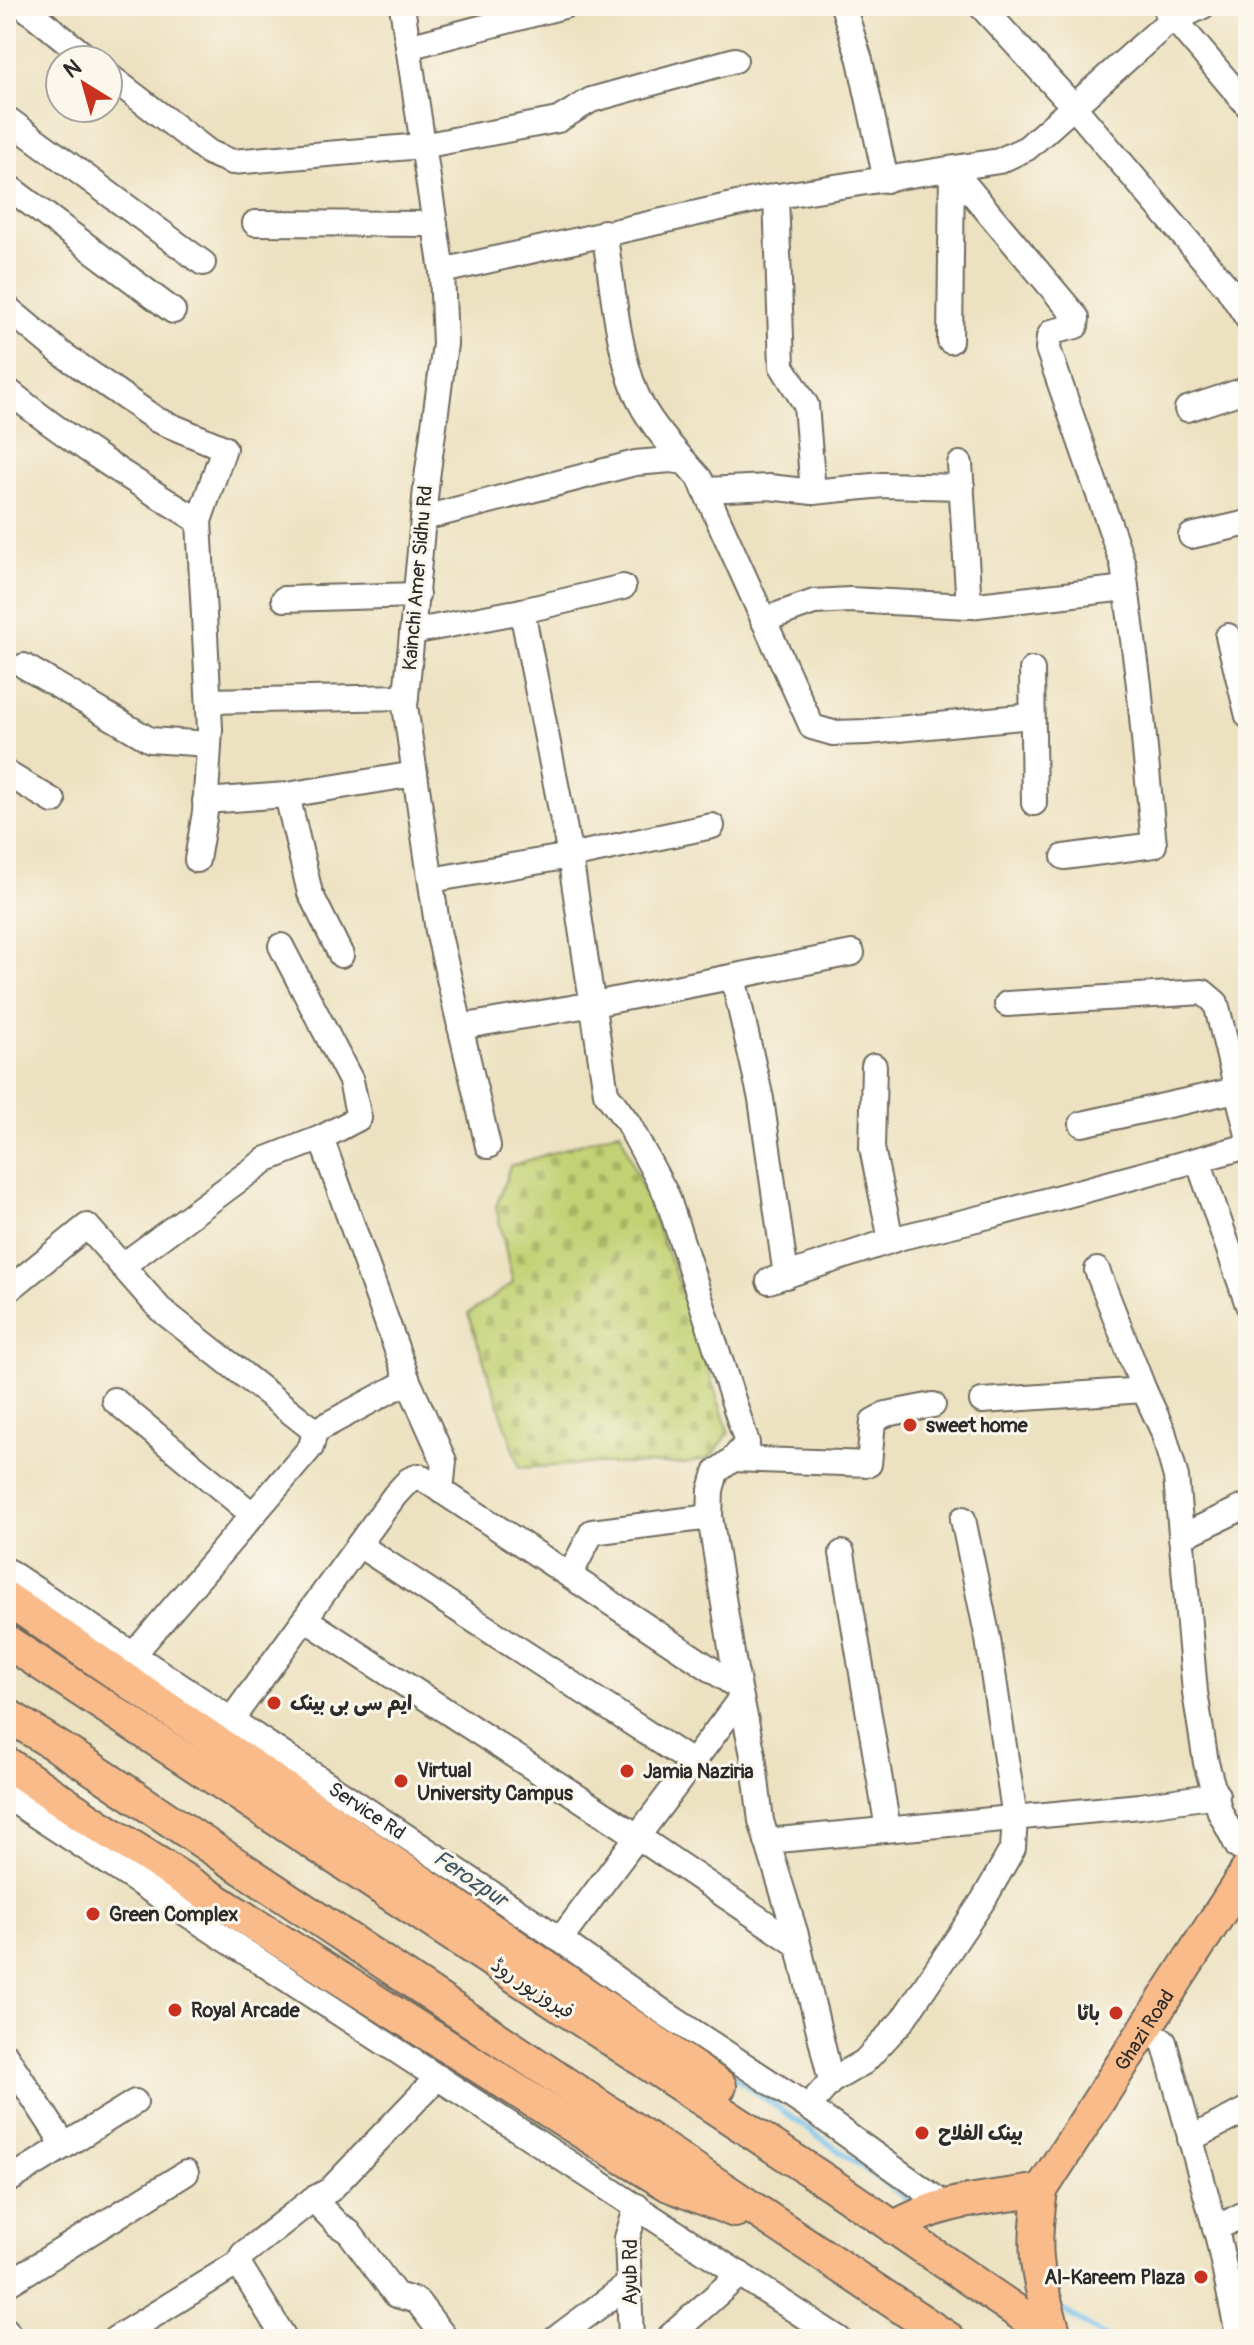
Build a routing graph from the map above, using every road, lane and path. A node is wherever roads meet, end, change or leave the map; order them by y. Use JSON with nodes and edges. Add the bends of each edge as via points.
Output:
{"nodes":[{"id":1,"x":23,"y":6,"type":"edge"},
{"id":2,"x":402,"y":6,"type":"edge"},
{"id":3,"x":564,"y":6,"type":"edge"},
{"id":4,"x":843,"y":6,"type":"edge"},
{"id":5,"x":981,"y":6,"type":"edge"},
{"id":6,"x":1203,"y":6,"type":"edge"},
{"id":7,"x":1169,"y":12,"type":"edge"},
{"id":8,"x":70,"y":44,"type":"edge"},
{"id":9,"x":408,"y":47,"type":"junction"},
{"id":10,"x":735,"y":60,"type":"dead end"},
{"id":11,"x":124,"y":87,"type":"edge"},
{"id":12,"x":1248,"y":106,"type":"edge"},
{"id":13,"x":1074,"y":107,"type":"junction"},
{"id":14,"x":6,"y":118,"type":"edge"},
{"id":15,"x":422,"y":146,"type":"junction"},
{"id":16,"x":952,"y":169,"type":"junction"},
{"id":17,"x":886,"y":180,"type":"junction"},
{"id":18,"x":6,"y":185,"type":"edge"},
{"id":19,"x":776,"y":196,"type":"junction"},
{"id":20,"x":255,"y":223,"type":"dead end"},
{"id":21,"x":435,"y":224,"type":"junction"},
{"id":22,"x":604,"y":232,"type":"junction"},
{"id":23,"x":203,"y":263,"type":"dead end"},
{"id":24,"x":442,"y":271,"type":"junction"},
{"id":25,"x":6,"y":307,"type":"edge"},
{"id":26,"x":173,"y":311,"type":"dead end"},
{"id":27,"x":1248,"y":319,"type":"edge"},
{"id":28,"x":950,"y":341,"type":"dead end"},
{"id":29,"x":6,"y":389,"type":"edge"},
{"id":30,"x":1248,"y":389,"type":"edge"},
{"id":31,"x":1187,"y":409,"type":"dead end"},
{"id":32,"x":685,"y":462,"type":"junction"},
{"id":33,"x":705,"y":490,"type":"junction"},
{"id":34,"x":813,"y":492,"type":"junction"},
{"id":35,"x":424,"y":518,"type":"junction"},
{"id":36,"x":199,"y":521,"type":"junction"},
{"id":37,"x":1248,"y":523,"type":"edge"},
{"id":38,"x":1191,"y":536,"type":"dead end"},
{"id":39,"x":623,"y":587,"type":"dead end"},
{"id":40,"x":1126,"y":588,"type":"junction"},
{"id":41,"x":417,"y":595,"type":"junction"},
{"id":42,"x":284,"y":599,"type":"dead end"},
{"id":43,"x":969,"y":606,"type":"junction"},
{"id":44,"x":522,"y":611,"type":"junction"},
{"id":45,"x":763,"y":620,"type":"junction"},
{"id":46,"x":412,"y":632,"type":"junction"},
{"id":47,"x":1228,"y":636,"type":"dead end"},
{"id":48,"x":24,"y":666,"type":"dead end"},
{"id":49,"x":1032,"y":670,"type":"dead end"},
{"id":50,"x":406,"y":697,"type":"junction"},
{"id":51,"x":209,"y":701,"type":"junction"},
{"id":52,"x":1031,"y":716,"type":"junction"},
{"id":53,"x":1248,"y":716,"type":"edge"},
{"id":54,"x":209,"y":744,"type":"junction"},
{"id":55,"x":6,"y":773,"type":"edge"},
{"id":56,"x":415,"y":774,"type":"junction"},
{"id":57,"x":287,"y":795,"type":"junction"},
{"id":58,"x":53,"y":801,"type":"dead end"},
{"id":59,"x":205,"y":801,"type":"junction"},
{"id":60,"x":1034,"y":803,"type":"dead end"},
{"id":61,"x":712,"y":826,"type":"dead end"},
{"id":62,"x":570,"y":856,"type":"junction"},
{"id":63,"x":1064,"y":857,"type":"dead end"},
{"id":64,"x":197,"y":860,"type":"dead end"},
{"id":65,"x":431,"y":880,"type":"junction"},
{"id":66,"x":281,"y":946,"type":"dead end"},
{"id":67,"x":852,"y":953,"type":"dead end"},
{"id":68,"x":341,"y":955,"type":"dead end"},
{"id":69,"x":733,"y":977,"type":"junction"},
{"id":70,"x":594,"y":1004,"type":"junction"},
{"id":71,"x":1007,"y":1004,"type":"dead end"},
{"id":72,"x":460,"y":1027,"type":"junction"},
{"id":73,"x":874,"y":1066,"type":"dead end"},
{"id":74,"x":1236,"y":1090,"type":"junction"},
{"id":75,"x":1082,"y":1124,"type":"dead end"},
{"id":76,"x":1248,"y":1135,"type":"edge"},
{"id":77,"x":321,"y":1138,"type":"junction"},
{"id":78,"x":488,"y":1146,"type":"dead end"},
{"id":79,"x":1248,"y":1146,"type":"edge"},
{"id":80,"x":1198,"y":1160,"type":"junction"},
{"id":81,"x":891,"y":1240,"type":"junction"},
{"id":82,"x":122,"y":1266,"type":"junction"},
{"id":83,"x":1097,"y":1270,"type":"dead end"},
{"id":84,"x":6,"y":1292,"type":"edge"},
{"id":85,"x":1248,"y":1305,"type":"edge"},
{"id":86,"x":408,"y":1381,"type":"junction"},
{"id":87,"x":1144,"y":1390,"type":"junction"},
{"id":88,"x":114,"y":1400,"type":"dead end"},
{"id":89,"x":982,"y":1401,"type":"dead end"},
{"id":90,"x":933,"y":1405,"type":"dead end"},
{"id":91,"x":315,"y":1431,"type":"junction"},
{"id":92,"x":733,"y":1459,"type":"junction"},
{"id":93,"x":441,"y":1491,"type":"junction"},
{"id":94,"x":1248,"y":1505,"type":"edge"},
{"id":95,"x":252,"y":1514,"type":"junction"},
{"id":96,"x":710,"y":1517,"type":"junction"},
{"id":97,"x":963,"y":1519,"type":"dead end"},
{"id":98,"x":1181,"y":1537,"type":"junction"},
{"id":99,"x":359,"y":1545,"type":"junction"},
{"id":100,"x":842,"y":1553,"type":"dead end"},
{"id":101,"x":6,"y":1570,"type":"edge"},
{"id":102,"x":570,"y":1575,"type":"junction"},
{"id":103,"x":6,"y":1598,"type":"edge"},
{"id":104,"x":305,"y":1619,"type":"junction"},
{"id":105,"x":6,"y":1641,"type":"edge"},
{"id":106,"x":133,"y":1655,"type":"junction"},
{"id":107,"x":740,"y":1692,"type":"junction"},
{"id":108,"x":6,"y":1714,"type":"edge"},
{"id":109,"x":231,"y":1720,"type":"junction"},
{"id":110,"x":6,"y":1763,"type":"edge"},
{"id":111,"x":693,"y":1763,"type":"junction"},
{"id":112,"x":1217,"y":1795,"type":"junction"},
{"id":113,"x":6,"y":1796,"type":"edge"},
{"id":114,"x":1015,"y":1818,"type":"junction"},
{"id":115,"x":888,"y":1829,"type":"junction"},
{"id":116,"x":638,"y":1837,"type":"junction"},
{"id":117,"x":767,"y":1841,"type":"junction"},
{"id":118,"x":1248,"y":1853,"type":"edge"},
{"id":119,"x":1248,"y":1869,"type":"edge"},
{"id":120,"x":560,"y":1940,"type":"junction"},
{"id":121,"x":798,"y":1945,"type":"junction"},
{"id":122,"x":1145,"y":2029,"type":"junction"},
{"id":123,"x":6,"y":2056,"type":"edge"},
{"id":124,"x":438,"y":2077,"type":"junction"},
{"id":125,"x":831,"y":2081,"type":"junction"},
{"id":126,"x":135,"y":2102,"type":"dead end"},
{"id":127,"x":808,"y":2107,"type":"junction"},
{"id":128,"x":1248,"y":2109,"type":"edge"},
{"id":129,"x":1190,"y":2139,"type":"junction"},
{"id":130,"x":65,"y":2146,"type":"junction"},
{"id":131,"x":186,"y":2173,"type":"dead end"},
{"id":132,"x":6,"y":2182,"type":"edge"},
{"id":133,"x":832,"y":2185,"type":"junction"},
{"id":134,"x":1041,"y":2190,"type":"junction"},
{"id":135,"x":313,"y":2199,"type":"junction"},
{"id":136,"x":945,"y":2205,"type":"junction"},
{"id":137,"x":637,"y":2206,"type":"junction"},
{"id":138,"x":1248,"y":2212,"type":"edge"},
{"id":139,"x":894,"y":2228,"type":"junction"},
{"id":140,"x":1215,"y":2229,"type":"junction"},
{"id":141,"x":794,"y":2234,"type":"junction"},
{"id":142,"x":238,"y":2263,"type":"junction"},
{"id":143,"x":740,"y":2274,"type":"junction"},
{"id":144,"x":629,"y":2284,"type":"junction"},
{"id":145,"x":6,"y":2285,"type":"edge"},
{"id":146,"x":6,"y":2330,"type":"edge"},
{"id":147,"x":282,"y":2338,"type":"edge"},
{"id":148,"x":12,"y":2339,"type":"edge"},
{"id":149,"x":115,"y":2339,"type":"edge"},
{"id":150,"x":446,"y":2339,"type":"edge"},
{"id":151,"x":555,"y":2339,"type":"edge"},
{"id":152,"x":631,"y":2339,"type":"edge"},
{"id":153,"x":667,"y":2339,"type":"edge"},
{"id":154,"x":839,"y":2339,"type":"edge"},
{"id":155,"x":949,"y":2339,"type":"edge"},
{"id":156,"x":1057,"y":2339,"type":"edge"},
{"id":157,"x":1239,"y":2339,"type":"edge"}],
"edges":[{"from":1,"to":8,"type":"street"},
{"from":2,"to":9,"type":"street","name":"Kainchi Amer Sidhu Rd"},
{"from":3,"to":9,"type":"street"},
{"from":4,"to":17,"type":"street"},
{"from":5,"to":13,"type":"street"},
{"from":6,"to":7,"type":"street"},
{"from":7,"to":12,"type":"street"},
{"from":7,"to":13,"type":"street"},
{"from":9,"to":15,"type":"street","name":"Kainchi Amer Sidhu Rd"},
{"from":10,"to":15,"type":"street","via":[[591,100],[558,120]]},
{"from":11,"to":15,"type":"street","via":[[210,153],[232,162]]},
{"from":13,"to":16,"type":"street","via":[[1027,148],[999,161]]},
{"from":13,"to":27,"type":"street","via":[[1227,287]]},
{"from":14,"to":23,"type":"street"},
{"from":15,"to":21,"type":"street","name":"Kainchi Amer Sidhu Rd"},
{"from":16,"to":17,"type":"street"},
{"from":16,"to":28,"type":"street"},
{"from":16,"to":40,"type":"street","via":[[1077,318],[1076,326],[1052,332],[1048,349],[1123,564]]},
{"from":17,"to":19,"type":"street"},
{"from":18,"to":26,"type":"street"},
{"from":19,"to":22,"type":"street"},
{"from":19,"to":34,"type":"street","via":[[782,366],[806,405]]},
{"from":20,"to":21,"type":"street"},
{"from":21,"to":24,"type":"street","name":"Kainchi Amer Sidhu Rd"},
{"from":22,"to":24,"type":"street"},
{"from":22,"to":32,"type":"street","via":[[635,393]]},
{"from":24,"to":35,"type":"street","name":"Kainchi Amer Sidhu Rd","via":[[445,344]]},
{"from":25,"to":36,"type":"street","via":[[157,420],[224,448]]},
{"from":29,"to":36,"type":"street","via":[[98,459]]},
{"from":30,"to":31,"type":"street"},
{"from":32,"to":33,"type":"street"},
{"from":32,"to":35,"type":"street","via":[[635,463]]},
{"from":33,"to":34,"type":"street","via":[[769,487]]},
{"from":33,"to":45,"type":"street"},
{"from":34,"to":43,"type":"street","via":[[961,475]]},
{"from":35,"to":41,"type":"street","name":"Kainchi Amer Sidhu Rd"},
{"from":36,"to":51,"type":"street"},
{"from":37,"to":38,"type":"street"},
{"from":39,"to":44,"type":"street"},
{"from":40,"to":43,"type":"street"},
{"from":40,"to":63,"type":"street","via":[[1154,845]]},
{"from":41,"to":42,"type":"street"},
{"from":41,"to":46,"type":"street","name":"Kainchi Amer Sidhu Rd"},
{"from":43,"to":45,"type":"street","via":[[814,602]]},
{"from":44,"to":46,"type":"street"},
{"from":44,"to":62,"type":"street"},
{"from":45,"to":52,"type":"street","via":[[812,727],[833,733],[867,732]]},
{"from":46,"to":50,"type":"street","name":"Kainchi Amer Sidhu Rd"},
{"from":47,"to":53,"type":"street"},
{"from":48,"to":54,"type":"street","via":[[150,740]]},
{"from":49,"to":52,"type":"street"},
{"from":50,"to":51,"type":"street"},
{"from":50,"to":56,"type":"street","name":"Kainchi Amer Sidhu Rd"},
{"from":51,"to":54,"type":"street"},
{"from":52,"to":60,"type":"street"},
{"from":54,"to":59,"type":"street"},
{"from":55,"to":58,"type":"street"},
{"from":56,"to":57,"type":"street"},
{"from":56,"to":65,"type":"street","name":"Kainchi Amer Sidhu Rd"},
{"from":57,"to":59,"type":"street"},
{"from":57,"to":68,"type":"street","via":[[310,893]]},
{"from":59,"to":64,"type":"street"},
{"from":61,"to":62,"type":"street"},
{"from":62,"to":65,"type":"street"},
{"from":62,"to":70,"type":"street"},
{"from":65,"to":72,"type":"street","name":"Kainchi Amer Sidhu Rd"},
{"from":66,"to":77,"type":"street","via":[[351,1081],[359,1118]]},
{"from":67,"to":69,"type":"street"},
{"from":69,"to":70,"type":"street"},
{"from":69,"to":81,"type":"street","via":[[761,1099],[778,1278]]},
{"from":70,"to":72,"type":"street"},
{"from":70,"to":92,"type":"street","via":[[606,1093],[667,1196],[747,1443]]},
{"from":71,"to":74,"type":"street","via":[[1203,992],[1216,1003]]},
{"from":72,"to":78,"type":"street","name":"Kainchi Amer Sidhu Rd"},
{"from":73,"to":81,"type":"street","via":[[872,1148]]},
{"from":74,"to":75,"type":"street"},
{"from":74,"to":76,"type":"street"},
{"from":77,"to":82,"type":"street","via":[[267,1159]]},
{"from":77,"to":86,"type":"street"},
{"from":79,"to":80,"type":"street"},
{"from":80,"to":81,"type":"street"},
{"from":80,"to":85,"type":"street"},
{"from":82,"to":84,"type":"street","via":[[87,1226]]},
{"from":82,"to":91,"type":"street","via":[[160,1309]]},
{"from":83,"to":87,"type":"street"},
{"from":86,"to":91,"type":"street"},
{"from":86,"to":93,"type":"street","via":[[444,1461]]},
{"from":87,"to":89,"type":"street"},
{"from":87,"to":98,"type":"street","via":[[1176,1477]]},
{"from":88,"to":95,"type":"street"},
{"from":90,"to":92,"type":"street","via":[[873,1421],[869,1464]]},
{"from":91,"to":95,"type":"street","via":[[311,1447]]},
{"from":92,"to":96,"type":"street","via":[[716,1472]]},
{"from":93,"to":99,"type":"street","via":[[419,1476],[409,1480]]},
{"from":93,"to":102,"type":"street"},
{"from":94,"to":98,"type":"street"},
{"from":95,"to":106,"type":"street"},
{"from":96,"to":102,"type":"street","via":[[592,1532]]},
{"from":96,"to":107,"type":"street"},
{"from":97,"to":114,"type":"street","via":[[988,1639]]},
{"from":98,"to":112,"type":"street","via":[[1195,1692],[1206,1763]]},
{"from":99,"to":104,"type":"street"},
{"from":99,"to":111,"type":"street"},
{"from":100,"to":115,"type":"street"},
{"from":101,"to":106,"type":"street","name":"Service Rd"},
{"from":102,"to":107,"type":"street"},
{"from":103,"to":133,"type":"main road","via":[[732,2095]]},
{"from":104,"to":109,"type":"street"},
{"from":104,"to":116,"type":"street"},
{"from":105,"to":133,"type":"main road","name":"فیروزپور روڈ"},
{"from":106,"to":109,"type":"street","name":"Service Rd"},
{"from":107,"to":111,"type":"street"},
{"from":107,"to":117,"type":"street"},
{"from":108,"to":141,"type":"main road"},
{"from":109,"to":120,"type":"street","name":"Service Rd"},
{"from":110,"to":141,"type":"main road","via":[[669,2185]]},
{"from":111,"to":116,"type":"street"},
{"from":112,"to":114,"type":"street"},
{"from":112,"to":118,"type":"street","via":[[1238,1847]]},
{"from":113,"to":124,"type":"street"},
{"from":114,"to":115,"type":"street"},
{"from":114,"to":125,"type":"street","via":[[1013,1848],[902,2021],[864,2062]]},
{"from":115,"to":117,"type":"street"},
{"from":116,"to":120,"type":"street"},
{"from":116,"to":121,"type":"street"},
{"from":117,"to":121,"type":"street"},
{"from":119,"to":122,"type":"main road","name":"Ghazi Road"},
{"from":120,"to":127,"type":"street","name":"Service Rd"},
{"from":121,"to":125,"type":"street"},
{"from":122,"to":129,"type":"street","via":[[1164,2042]]},
{"from":122,"to":134,"type":"main road","name":"Ghazi Road"},
{"from":123,"to":130,"type":"street"},
{"from":124,"to":135,"type":"street","via":[[330,2190]]},
{"from":124,"to":137,"type":"street"},
{"from":125,"to":127,"type":"street"},
{"from":126,"to":130,"type":"street"},
{"from":127,"to":136,"type":"street","name":"Service Rd"},
{"from":128,"to":129,"type":"street"},
{"from":129,"to":140,"type":"street"},
{"from":130,"to":132,"type":"street"},
{"from":131,"to":145,"type":"street"},
{"from":133,"to":139,"type":"main road","name":"فیروزپور روڈ"},
{"from":134,"to":136,"type":"main road"},
{"from":134,"to":156,"type":"main road","name":"Ghazi Road","via":[[1037,2260]]},
{"from":135,"to":142,"type":"street"},
{"from":135,"to":150,"type":"street","via":[[349,2232],[396,2295],[417,2301]]},
{"from":136,"to":139,"type":"main road"},
{"from":137,"to":143,"type":"street"},
{"from":137,"to":144,"type":"street","name":"Ayub Rd","via":[[627,2238]]},
{"from":138,"to":140,"type":"street"},
{"from":139,"to":156,"type":"main road","name":"فیروزپور روڈ"},
{"from":140,"to":157,"type":"street"},
{"from":141,"to":155,"type":"main road"},
{"from":142,"to":147,"type":"street"},
{"from":142,"to":149,"type":"street"},
{"from":143,"to":153,"type":"street"},
{"from":143,"to":154,"type":"street"},
{"from":144,"to":151,"type":"street"},
{"from":144,"to":152,"type":"street","name":"Ayub Rd"},
{"from":146,"to":148,"type":"street"}]}
